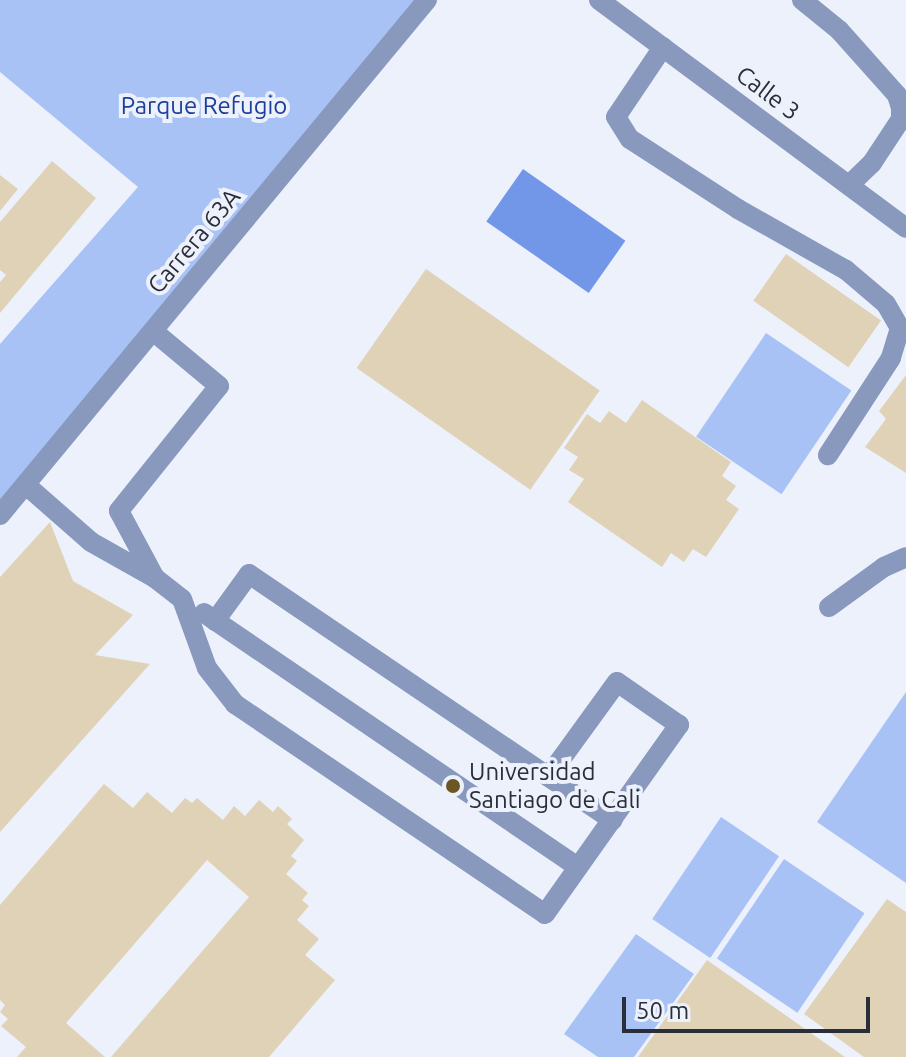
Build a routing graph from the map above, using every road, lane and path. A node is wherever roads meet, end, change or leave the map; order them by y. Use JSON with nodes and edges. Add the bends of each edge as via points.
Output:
{"nodes":[{"id":1,"x":427,"y":0,"type":"edge"},
{"id":2,"x":599,"y":0,"type":"edge"},
{"id":3,"x":802,"y":0,"type":"edge"},
{"id":4,"x":663,"y":47,"type":"junction"},
{"id":5,"x":849,"y":185,"type":"junction"},
{"id":6,"x":906,"y":228,"type":"edge"},
{"id":7,"x":153,"y":331,"type":"junction"},
{"id":8,"x":828,"y":455,"type":"dead end"},
{"id":9,"x":26,"y":485,"type":"junction"},
{"id":10,"x":0,"y":515,"type":"edge"},
{"id":11,"x":906,"y":557,"type":"edge"},
{"id":12,"x":155,"y":578,"type":"junction"},
{"id":13,"x":182,"y":599,"type":"junction"},
{"id":14,"x":829,"y":607,"type":"dead end"},
{"id":15,"x":215,"y":621,"type":"junction"},
{"id":16,"x":548,"y":777,"type":"junction"},
{"id":17,"x":612,"y":820,"type":"junction"},
{"id":18,"x":578,"y":867,"type":"junction"}],
"edges":[{"from":1,"to":7,"type":"street","name":"Carrera 63A"},
{"from":2,"to":4,"type":"street","name":"Calle 3"},
{"from":3,"to":5,"type":"street","via":[[839,30],[897,95],[901,108],[901,119],[872,163]]},
{"from":4,"to":5,"type":"street","name":"Calle 3"},
{"from":4,"to":8,"type":"street","via":[[616,117],[630,139],[846,270],[886,304],[900,328],[891,358]]},
{"from":5,"to":6,"type":"street","name":"Calle 3"},
{"from":7,"to":9,"type":"street","name":"Carrera 63A"},
{"from":7,"to":12,"type":"street","via":[[219,386],[119,511]]},
{"from":9,"to":10,"type":"street","name":"Carrera 63A"},
{"from":9,"to":12,"type":"street","via":[[91,542]]},
{"from":11,"to":14,"type":"street"},
{"from":12,"to":13,"type":"street"},
{"from":13,"to":15,"type":"street"},
{"from":13,"to":18,"type":"street","via":[[207,668],[235,704],[545,914]]},
{"from":15,"to":16,"type":"street","via":[[249,574]]},
{"from":15,"to":18,"type":"street"},
{"from":16,"to":17,"type":"street"},
{"from":16,"to":17,"type":"street","via":[[617,682],[679,725]]},
{"from":17,"to":18,"type":"street"}]}
